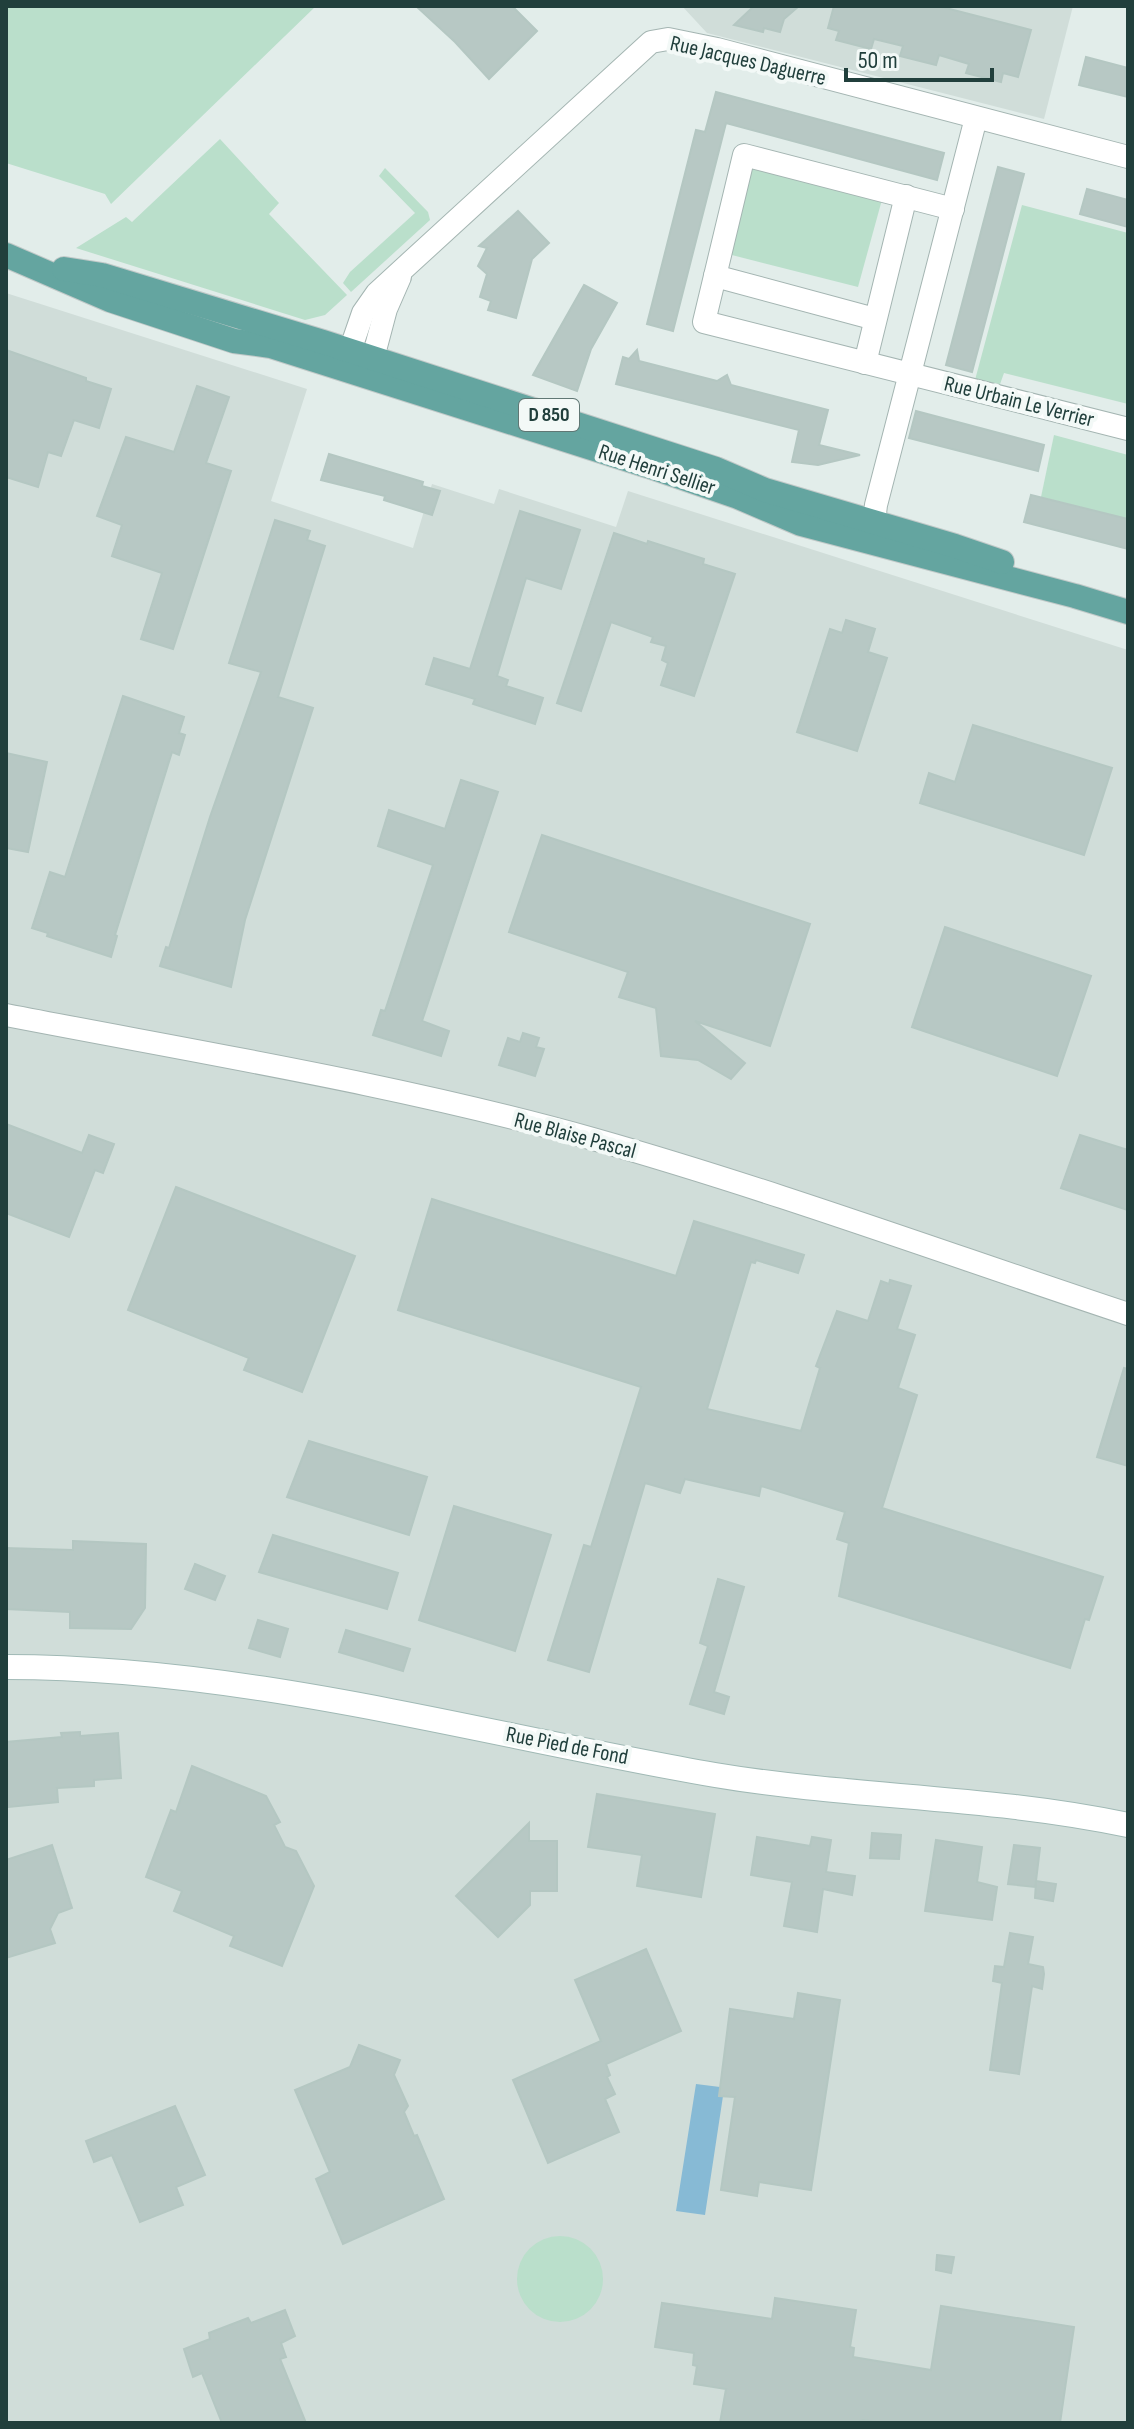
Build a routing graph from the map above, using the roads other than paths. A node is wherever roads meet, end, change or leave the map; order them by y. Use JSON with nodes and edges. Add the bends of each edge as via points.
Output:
{"nodes":[{"id":1,"x":976,"y":118,"type":"junction"},
{"id":2,"x":1128,"y":157,"type":"edge"},
{"id":3,"x":906,"y":196,"type":"junction"},
{"id":4,"x":953,"y":209,"type":"junction"},
{"id":5,"x":10,"y":256,"type":"edge"},
{"id":6,"x":401,"y":273,"type":"junction"},
{"id":7,"x":715,"y":276,"type":"junction"},
{"id":8,"x":875,"y":319,"type":"junction"},
{"id":9,"x":346,"y":360,"type":"junction"},
{"id":10,"x":865,"y":363,"type":"junction"},
{"id":11,"x":370,"y":368,"type":"junction"},
{"id":12,"x":910,"y":375,"type":"junction"},
{"id":13,"x":1128,"y":429,"type":"edge"},
{"id":14,"x":874,"y":522,"type":"junction"},
{"id":15,"x":1075,"y":596,"type":"junction"},
{"id":16,"x":1128,"y":612,"type":"edge"},
{"id":17,"x":6,"y":1015,"type":"edge"},
{"id":18,"x":1128,"y":1314,"type":"edge"},
{"id":19,"x":6,"y":1667,"type":"edge"},
{"id":20,"x":1128,"y":1825,"type":"edge"}],
"edges":[{"from":1,"to":2,"type":"street","name":"Rue Jacques Daguerre"},
{"from":1,"to":4,"type":"street"},
{"from":1,"to":6,"type":"street","name":"Rue Jacques Daguerre","via":[[696,44],[651,42]]},
{"from":3,"to":4,"type":"street"},
{"from":3,"to":7,"type":"street","via":[[744,155]]},
{"from":3,"to":8,"type":"street"},
{"from":4,"to":12,"type":"street"},
{"from":5,"to":9,"type":"main road","name":"Rue Henri Sellier","number":"D 850","via":[[110,300],[234,341]]},
{"from":6,"to":9,"type":"street","name":"Rue Jacques Daguerre","via":[[369,302]]},
{"from":6,"to":11,"type":"street","name":"Rue Jacques Daguerre"},
{"from":7,"to":8,"type":"street"},
{"from":7,"to":10,"type":"street","name":"Rue Urbain Le Verrier","via":[[704,322]]},
{"from":8,"to":10,"type":"street"},
{"from":9,"to":11,"type":"main road","name":"Rue Henri Sellier","number":"D 850"},
{"from":10,"to":12,"type":"street","name":"Rue Urbain Le Verrier"},
{"from":11,"to":14,"type":"main road","name":"Rue Henri Sellier","number":"D 850","via":[[716,469],[765,490]]},
{"from":11,"to":15,"type":"main road","name":"Rue Henri Sellier","number":"D 850","via":[[801,524]]},
{"from":12,"to":13,"type":"street","name":"Rue Urbain Le Verrier"},
{"from":12,"to":14,"type":"street"},
{"from":14,"to":15,"type":"main road","name":"Rue Henri Sellier","number":"D 850","via":[[1013,566]]},
{"from":15,"to":16,"type":"main road","name":"Rue Henri Sellier","number":"D 850"},
{"from":17,"to":18,"type":"street","name":"Rue Blaise Pascal","via":[[445,1102],[591,1139]]},
{"from":19,"to":20,"type":"main road","name":"Rue Pied de Fond","via":[[160,1674],[261,1687],[753,1781],[1008,1804]]}]}
